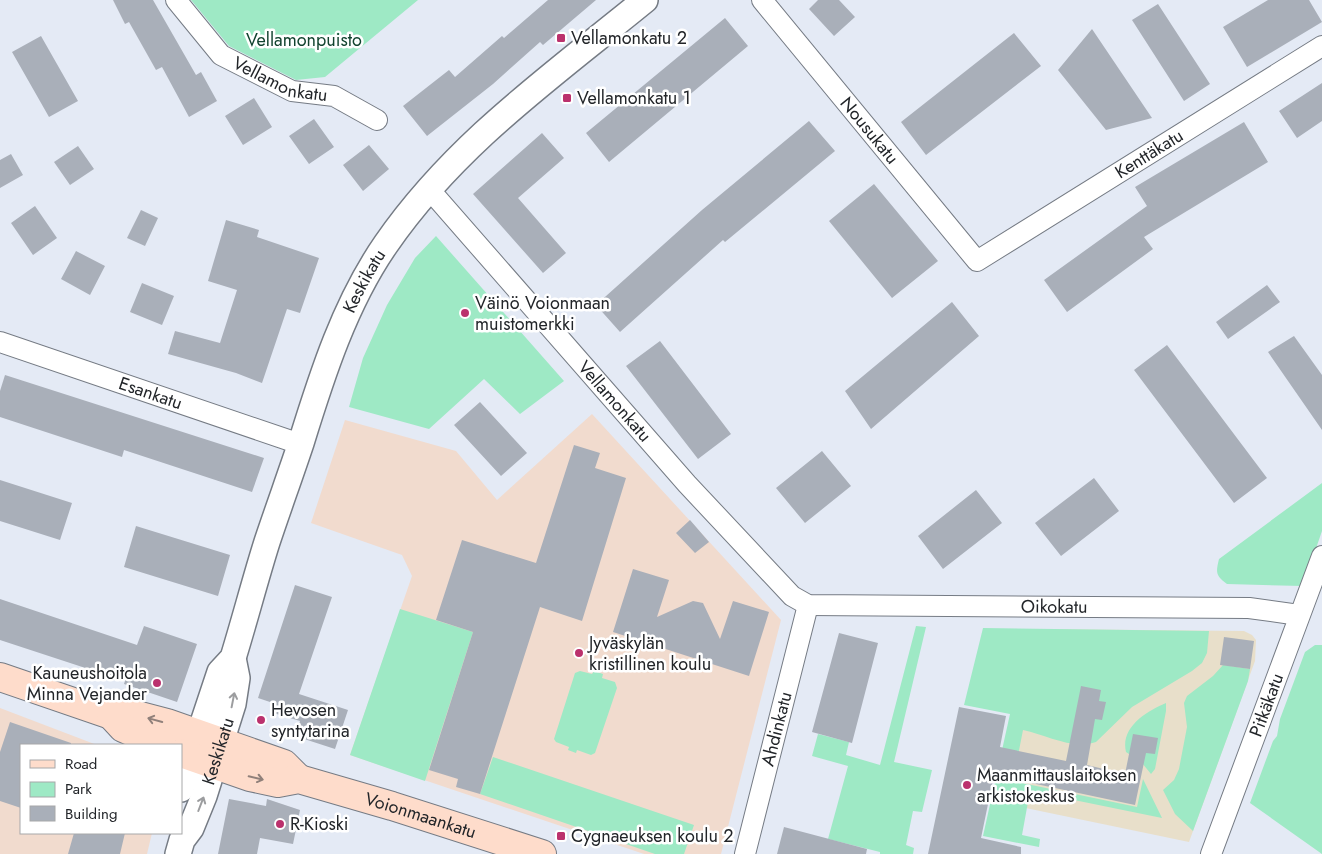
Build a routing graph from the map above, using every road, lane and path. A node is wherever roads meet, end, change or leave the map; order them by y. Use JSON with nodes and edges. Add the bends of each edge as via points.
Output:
{"nodes":[{"id":1,"x":176,"y":0,"type":"edge"},
{"id":2,"x":645,"y":0,"type":"edge"},
{"id":3,"x":762,"y":0,"type":"edge"},
{"id":4,"x":1322,"y":46,"type":"edge"},
{"id":5,"x":377,"y":120,"type":"dead end"},
{"id":6,"x":429,"y":189,"type":"junction"},
{"id":7,"x":977,"y":261,"type":"joint"},
{"id":8,"x":0,"y":342,"type":"edge"},
{"id":9,"x":300,"y":444,"type":"junction"},
{"id":10,"x":1322,"y":556,"type":"edge"},
{"id":11,"x":808,"y":605,"type":"junction"},
{"id":12,"x":1299,"y":615,"type":"junction"},
{"id":13,"x":0,"y":677,"type":"edge"},
{"id":14,"x":111,"y":715,"type":"junction"},
{"id":15,"x":160,"y":744,"type":"edge"},
{"id":16,"x":201,"y":750,"type":"edge"},
{"id":17,"x":182,"y":787,"type":"edge"},
{"id":18,"x":180,"y":842,"type":"edge"},
{"id":19,"x":542,"y":854,"type":"edge"},
{"id":20,"x":745,"y":854,"type":"edge"},
{"id":21,"x":1211,"y":854,"type":"edge"}],
"edges":[{"from":1,"to":5,"type":"street","name":"Vellamonkatu","via":[[221,55],[292,91],[334,96]]},
{"from":2,"to":6,"type":"street","name":"Keskikatu","via":[[517,103]]},
{"from":3,"to":7,"type":"street","name":"Nousukatu"},
{"from":4,"to":7,"type":"street","name":"Kenttäkatu"},
{"from":6,"to":9,"type":"street","name":"Keskikatu","via":[[385,245],[356,296]]},
{"from":6,"to":11,"type":"street","name":"Vellamonkatu","via":[[687,484],[792,596]]},
{"from":8,"to":9,"type":"street","name":"Esankatu"},
{"from":9,"to":16,"type":"street","name":"Keskikatu","via":[[234,658],[237,678],[233,704]]},
{"from":10,"to":12,"type":"street","name":"Pitkäkatu"},
{"from":11,"to":12,"type":"street","name":"Oikokatu","via":[[1249,608]]},
{"from":11,"to":20,"type":"street","name":"Ahdinkatu"},
{"from":12,"to":21,"type":"street","name":"Pitkäkatu"},
{"from":13,"to":14,"type":"main road","name":"Voionmaankatu"},
{"from":14,"to":15,"type":"main road","name":"Voionmaankatu","via":[[124,728]]},
{"from":16,"to":14,"type":"main road","name":"Voionmaankatu","one_way":true,"via":[[167,723],[129,713]]},
{"from":16,"to":17,"type":"street","name":"Keskikatu"},
{"from":18,"to":16,"type":"street","name":"Keskikatu","one_way":true,"via":[[192,828]]},
{"from":16,"to":19,"type":"main road","name":"Voionmaankatu","via":[[284,764],[299,779]]}]}
